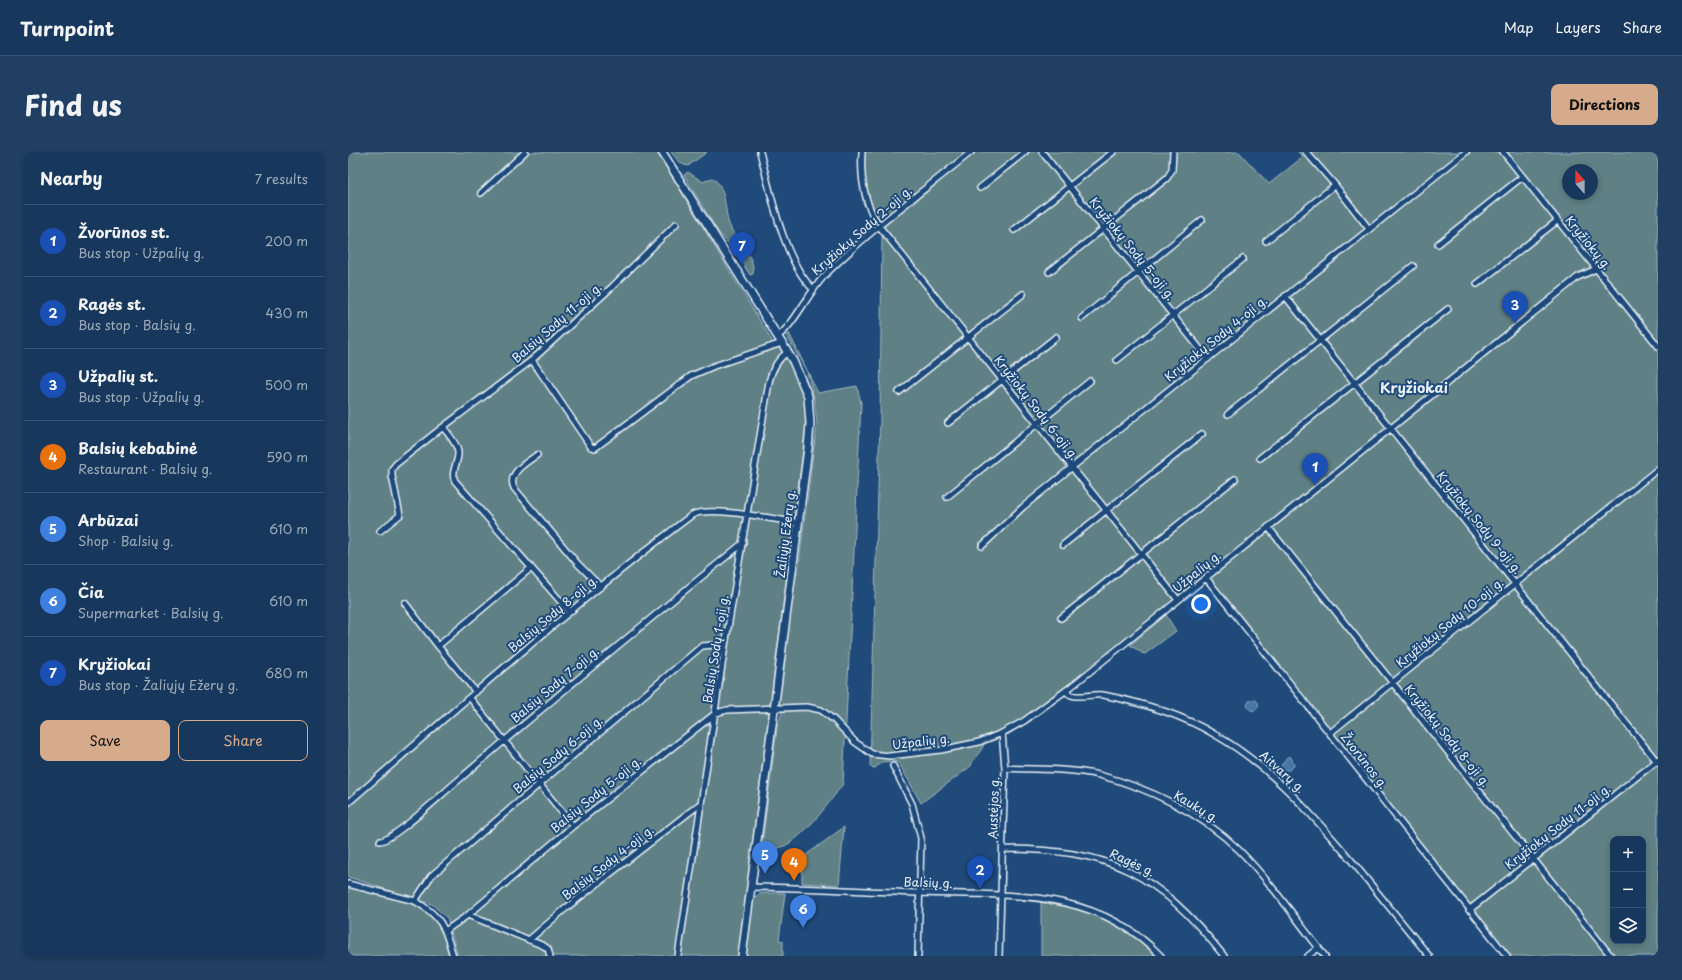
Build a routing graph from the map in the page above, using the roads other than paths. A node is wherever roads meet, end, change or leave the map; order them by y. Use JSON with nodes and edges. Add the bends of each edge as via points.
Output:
{"nodes":[{"id":1,"x":525,"y":152,"type":"edge"},
{"id":2,"x":662,"y":152,"type":"edge"},
{"id":3,"x":760,"y":152,"type":"edge"},
{"id":4,"x":862,"y":152,"type":"edge"},
{"id":5,"x":971,"y":152,"type":"edge"},
{"id":6,"x":1025,"y":152,"type":"edge"},
{"id":7,"x":1042,"y":152,"type":"edge"},
{"id":8,"x":1113,"y":152,"type":"edge"},
{"id":9,"x":1174,"y":152,"type":"edge"},
{"id":10,"x":1306,"y":152,"type":"edge"},
{"id":11,"x":1466,"y":152,"type":"edge"},
{"id":12,"x":1503,"y":152,"type":"edge"},
{"id":13,"x":1522,"y":177,"type":"junction"},
{"id":14,"x":1335,"y":184,"type":"junction"},
{"id":15,"x":1069,"y":186,"type":"junction"},
{"id":16,"x":980,"y":188,"type":"dead end"},
{"id":17,"x":481,"y":193,"type":"dead end"},
{"id":18,"x":1202,"y":220,"type":"dead end"},
{"id":19,"x":1557,"y":221,"type":"junction"},
{"id":20,"x":676,"y":224,"type":"dead end"},
{"id":21,"x":879,"y":226,"type":"junction"},
{"id":22,"x":1104,"y":228,"type":"junction"},
{"id":23,"x":1014,"y":230,"type":"dead end"},
{"id":24,"x":1369,"y":230,"type":"junction"},
{"id":25,"x":1266,"y":240,"type":"dead end"},
{"id":26,"x":1438,"y":244,"type":"dead end"},
{"id":27,"x":1243,"y":259,"type":"dead end"},
{"id":28,"x":1413,"y":266,"type":"dead end"},
{"id":29,"x":1596,"y":269,"type":"junction"},
{"id":30,"x":1049,"y":272,"type":"dead end"},
{"id":31,"x":1138,"y":272,"type":"junction"},
{"id":32,"x":1477,"y":284,"type":"dead end"},
{"id":33,"x":813,"y":288,"type":"junction"},
{"id":34,"x":1023,"y":294,"type":"dead end"},
{"id":35,"x":1285,"y":296,"type":"junction"},
{"id":36,"x":1448,"y":309,"type":"dead end"},
{"id":37,"x":1173,"y":316,"type":"junction"},
{"id":38,"x":1082,"y":318,"type":"dead end"},
{"id":39,"x":1056,"y":337,"type":"dead end"},
{"id":40,"x":968,"y":338,"type":"junction"},
{"id":41,"x":780,"y":340,"type":"junction"},
{"id":42,"x":1320,"y":340,"type":"junction"},
{"id":43,"x":1658,"y":346,"type":"edge"},
{"id":44,"x":788,"y":352,"type":"junction"},
{"id":45,"x":1208,"y":359,"type":"junction"},
{"id":46,"x":532,"y":360,"type":"junction"},
{"id":47,"x":1117,"y":360,"type":"dead end"},
{"id":48,"x":1002,"y":381,"type":"junction"},
{"id":49,"x":1090,"y":381,"type":"dead end"},
{"id":50,"x":1355,"y":383,"type":"junction"},
{"id":51,"x":899,"y":392,"type":"dead end"},
{"id":52,"x":1228,"y":414,"type":"dead end"},
{"id":53,"x":948,"y":423,"type":"dead end"},
{"id":54,"x":1038,"y":423,"type":"junction"},
{"id":55,"x":443,"y":427,"type":"junction"},
{"id":56,"x":1391,"y":428,"type":"junction"},
{"id":57,"x":1202,"y":434,"type":"dead end"},
{"id":58,"x":536,"y":455,"type":"dead end"},
{"id":59,"x":1260,"y":458,"type":"dead end"},
{"id":60,"x":1071,"y":468,"type":"junction"},
{"id":61,"x":1658,"y":469,"type":"edge"},
{"id":62,"x":1235,"y":479,"type":"dead end"},
{"id":63,"x":947,"y":497,"type":"dead end"},
{"id":64,"x":1107,"y":511,"type":"junction"},
{"id":65,"x":748,"y":515,"type":"junction"},
{"id":66,"x":798,"y":523,"type":"junction"},
{"id":67,"x":1268,"y":528,"type":"junction"},
{"id":68,"x":380,"y":531,"type":"dead end"},
{"id":69,"x":743,"y":543,"type":"junction"},
{"id":70,"x":1063,"y":545,"type":"dead end"},
{"id":71,"x":982,"y":546,"type":"dead end"},
{"id":72,"x":1141,"y":554,"type":"junction"},
{"id":73,"x":531,"y":568,"type":"junction"},
{"id":74,"x":1206,"y":578,"type":"junction"},
{"id":75,"x":1514,"y":584,"type":"junction"},
{"id":76,"x":601,"y":587,"type":"junction"},
{"id":77,"x":1178,"y":600,"type":"junction"},
{"id":78,"x":405,"y":603,"type":"dead end"},
{"id":79,"x":570,"y":612,"type":"junction"},
{"id":80,"x":1061,"y":618,"type":"dead end"},
{"id":81,"x":438,"y":646,"type":"junction"},
{"id":82,"x":724,"y":652,"type":"junction"},
{"id":83,"x":1392,"y":683,"type":"junction"},
{"id":84,"x":1066,"y":691,"type":"junction"},
{"id":85,"x":476,"y":692,"type":"junction"},
{"id":86,"x":470,"y":698,"type":"junction"},
{"id":87,"x":774,"y":709,"type":"junction"},
{"id":88,"x":716,"y":713,"type":"junction"},
{"id":89,"x":1002,"y":733,"type":"junction"},
{"id":90,"x":1330,"y":733,"type":"junction"},
{"id":91,"x":504,"y":740,"type":"junction"},
{"id":92,"x":1657,"y":762,"type":"edge"},
{"id":93,"x":893,"y":766,"type":"dead end"},
{"id":94,"x":1005,"y":768,"type":"junction"},
{"id":95,"x":540,"y":783,"type":"junction"},
{"id":96,"x":348,"y":803,"type":"edge"},
{"id":97,"x":700,"y":804,"type":"junction"},
{"id":98,"x":573,"y":826,"type":"junction"},
{"id":99,"x":380,"y":841,"type":"dead end"},
{"id":100,"x":1003,"y":849,"type":"junction"},
{"id":101,"x":1534,"y":859,"type":"junction"},
{"id":102,"x":348,"y":884,"type":"edge"},
{"id":103,"x":751,"y":887,"type":"junction"},
{"id":104,"x":920,"y":893,"type":"junction"},
{"id":105,"x":1000,"y":895,"type":"junction"},
{"id":106,"x":415,"y":901,"type":"junction"},
{"id":107,"x":1469,"y":910,"type":"junction"},
{"id":108,"x":468,"y":915,"type":"junction"},
{"id":109,"x":445,"y":931,"type":"junction"},
{"id":110,"x":529,"y":940,"type":"junction"},
{"id":111,"x":1318,"y":948,"type":"junction"},
{"id":112,"x":453,"y":956,"type":"edge"},
{"id":113,"x":550,"y":956,"type":"edge"},
{"id":114,"x":678,"y":956,"type":"edge"},
{"id":115,"x":742,"y":956,"type":"edge"},
{"id":116,"x":918,"y":956,"type":"edge"},
{"id":117,"x":999,"y":956,"type":"edge"},
{"id":118,"x":1160,"y":956,"type":"edge"},
{"id":119,"x":1224,"y":956,"type":"edge"},
{"id":120,"x":1308,"y":956,"type":"edge"},
{"id":121,"x":1325,"y":956,"type":"edge"},
{"id":122,"x":1429,"y":956,"type":"edge"},
{"id":123,"x":1507,"y":956,"type":"edge"},
{"id":124,"x":1611,"y":956,"type":"edge"}],
"edges":[{"from":1,"to":17,"type":"street"},
{"from":2,"to":41,"type":"main road","name":"Žaliųjų Ežerų g."},
{"from":3,"to":33,"type":"street","via":[[789,253],[799,273]]},
{"from":4,"to":21,"type":"street","name":"Kryžiokų Sodų 6-oji g.","via":[[864,192]]},
{"from":5,"to":21,"type":"street","name":"Kryžiokų Sodų 2-oji g."},
{"from":6,"to":16,"type":"street"},
{"from":7,"to":15,"type":"street","name":"Kryžiokų Sodų 5-oji g."},
{"from":8,"to":15,"type":"street"},
{"from":9,"to":22,"type":"street","via":[[1172,170],[1167,178]]},
{"from":10,"to":14,"type":"street"},
{"from":11,"to":24,"type":"street","name":"Kryžiokų Sodų 4-oji g."},
{"from":12,"to":13,"type":"street","name":"Kryžiokų g."},
{"from":13,"to":19,"type":"street","name":"Kryžiokų g."},
{"from":13,"to":26,"type":"street"},
{"from":14,"to":24,"type":"street"},
{"from":14,"to":25,"type":"street"},
{"from":15,"to":22,"type":"street","name":"Kryžiokų Sodų 5-oji g."},
{"from":15,"to":23,"type":"street"},
{"from":18,"to":31,"type":"street"},
{"from":19,"to":29,"type":"street","name":"Kryžiokų g."},
{"from":19,"to":32,"type":"street"},
{"from":20,"to":46,"type":"street","name":"Balsių Sodų 11-oji g."},
{"from":21,"to":33,"type":"street","name":"Kryžiokų Sodų 2-oji g."},
{"from":21,"to":40,"type":"street","name":"Kryžiokų Sodų 6-oji g."},
{"from":22,"to":30,"type":"street"},
{"from":22,"to":31,"type":"street","name":"Kryžiokų Sodų 5-oji g."},
{"from":24,"to":35,"type":"street","name":"Kryžiokų Sodų 4-oji g."},
{"from":27,"to":37,"type":"street"},
{"from":28,"to":42,"type":"street"},
{"from":29,"to":43,"type":"street","name":"Kryžiokų g."},
{"from":29,"to":56,"type":"street","name":"Užpalių g.","via":[[1578,277]]},
{"from":31,"to":37,"type":"street","name":"Kryžiokų Sodų 5-oji g."},
{"from":31,"to":38,"type":"street"},
{"from":33,"to":41,"type":"street","name":"Kryžiokų Sodų 2-oji g."},
{"from":34,"to":40,"type":"street"},
{"from":35,"to":42,"type":"street","name":"Kryžiokų Sodų 9-oji g."},
{"from":35,"to":45,"type":"street","name":"Kryžiokų Sodų 4-oji g."},
{"from":36,"to":50,"type":"street"},
{"from":37,"to":45,"type":"street","name":"Kryžiokų Sodų 5-oji g."},
{"from":37,"to":47,"type":"street"},
{"from":39,"to":48,"type":"street"},
{"from":40,"to":48,"type":"street","name":"Kryžiokų Sodų 6-oji g."},
{"from":40,"to":51,"type":"street"},
{"from":41,"to":44,"type":"main road","name":"Žaliųjų Ežerų g."},
{"from":41,"to":46,"type":"street","via":[[691,376],[595,448],[591,447]]},
{"from":42,"to":50,"type":"street","name":"Kryžiokų Sodų 9-oji g."},
{"from":42,"to":52,"type":"street"},
{"from":44,"to":65,"type":"street","name":"Balsių Sodų 1-oji g.","via":[[774,367],[769,382]]},
{"from":44,"to":66,"type":"main road","name":"Žaliųjų Ežerų g.","via":[[804,385],[809,409],[808,448]]},
{"from":45,"to":60,"type":"street","name":"Kryžiokų Sodų 4-oji g."},
{"from":46,"to":55,"type":"street","name":"Balsių Sodų 11-oji g."},
{"from":48,"to":53,"type":"street"},
{"from":48,"to":54,"type":"street","name":"Kryžiokų Sodų 6-oji g."},
{"from":49,"to":54,"type":"street"},
{"from":50,"to":56,"type":"street","name":"Kryžiokų Sodų 9-oji g."},
{"from":50,"to":59,"type":"street"},
{"from":54,"to":60,"type":"street","name":"Kryžiokų Sodų 6-oji g."},
{"from":54,"to":63,"type":"street"},
{"from":55,"to":68,"type":"street","name":"Balsių Sodų 11-oji g.","via":[[392,469],[401,512],[400,516]]},
{"from":55,"to":73,"type":"street","via":[[454,442],[458,453],[455,481]]},
{"from":56,"to":67,"type":"street","name":"Užpalių g."},
{"from":56,"to":75,"type":"street","name":"Kryžiokų Sodų 9-oji g."},
{"from":57,"to":64,"type":"street"},
{"from":58,"to":76,"type":"street","via":[[514,474],[514,488],[578,564]]},
{"from":60,"to":64,"type":"street","name":"Kryžiokų Sodų 6-oji g."},
{"from":60,"to":71,"type":"street","name":"Kryžiokų Sodų 4-oji g.","via":[[1023,507]]},
{"from":61,"to":75,"type":"street","name":"Kryžiokų Sodų 10-oji g."},
{"from":62,"to":72,"type":"street"},
{"from":64,"to":70,"type":"street"},
{"from":64,"to":72,"type":"street","name":"Kryžiokų Sodų 6-oji g."},
{"from":65,"to":66,"type":"street","name":"Balsių Sodų 8-oji g."},
{"from":65,"to":69,"type":"street","name":"Balsių Sodų 1-oji g."},
{"from":65,"to":76,"type":"street","name":"Balsių Sodų 8-oji g.","via":[[694,513]]},
{"from":66,"to":87,"type":"main road","name":"Žaliųjų Ežerų g."},
{"from":67,"to":74,"type":"street","name":"Užpalių g."},
{"from":67,"to":83,"type":"street","name":"Kryžiokų Sodų 8-oji g."},
{"from":69,"to":82,"type":"street","name":"Balsių Sodų 1-oji g."},
{"from":69,"to":91,"type":"street","name":"Balsių Sodų 7-oji g."},
{"from":72,"to":77,"type":"street","name":"Kryžiokų Sodų 6-oji g."},
{"from":72,"to":80,"type":"street"},
{"from":73,"to":79,"type":"street"},
{"from":73,"to":81,"type":"street"},
{"from":74,"to":77,"type":"street","name":"Užpalių g."},
{"from":74,"to":90,"type":"street","name":"Žvorūnos g."},
{"from":75,"to":83,"type":"street","name":"Kryžiokų Sodų 10-oji g."},
{"from":75,"to":92,"type":"street","name":"Kryžiokų Sodų 9-oji g."},
{"from":76,"to":79,"type":"street","name":"Balsių Sodų 8-oji g."},
{"from":77,"to":84,"type":"street","name":"Užpalių g."},
{"from":78,"to":81,"type":"street"},
{"from":79,"to":85,"type":"street","name":"Balsių Sodų 8-oji g."},
{"from":81,"to":85,"type":"street"},
{"from":82,"to":88,"type":"street","name":"Balsių Sodų 1-oji g."},
{"from":82,"to":95,"type":"street","name":"Balsių Sodų 6-oji g.","via":[[714,645],[702,646]]},
{"from":83,"to":90,"type":"street","name":"Kryžiokų Sodų 10-oji g."},
{"from":83,"to":101,"type":"street","name":"Kryžiokų Sodų 8-oji g."},
{"from":84,"to":89,"type":"street","name":"Užpalių g.","via":[[1033,716]]},
{"from":84,"to":122,"type":"street","name":"Aitvarų g.","via":[[1073,696],[1102,695],[1173,714],[1202,727],[1247,755],[1309,810]]},
{"from":85,"to":86,"type":"street","name":"Balsių Sodų 8-oji g."},
{"from":86,"to":91,"type":"street"},
{"from":86,"to":96,"type":"street","name":"Balsių Sodų 8-oji g."},
{"from":87,"to":88,"type":"street","name":"Balsių Sodų 5-oji g.","via":[[727,710]]},
{"from":87,"to":89,"type":"street","name":"Užpalių g.","via":[[807,707],[821,710],[872,754],[890,756],[960,747]]},
{"from":87,"to":103,"type":"main road","name":"Žaliųjų Ežerų g."},
{"from":88,"to":97,"type":"street","name":"Balsių Sodų 1-oji g."},
{"from":88,"to":98,"type":"street","name":"Balsių Sodų 5-oji g."},
{"from":89,"to":94,"type":"street","name":"Austėjos g."},
{"from":90,"to":107,"type":"street","name":"Žvorūnos g."},
{"from":91,"to":95,"type":"street"},
{"from":91,"to":99,"type":"street","name":"Balsių Sodų 7-oji g.","via":[[416,817]]},
{"from":92,"to":101,"type":"street","name":"Kryžiokų Sodų 11-oji g."},
{"from":93,"to":104,"type":"street","via":[[912,804],[920,828]]},
{"from":94,"to":100,"type":"street","name":"Austėjos g."},
{"from":94,"to":111,"type":"street","name":"Kaukų g.","via":[[1098,775],[1134,787],[1192,814],[1224,837],[1247,859]]},
{"from":95,"to":98,"type":"street"},
{"from":95,"to":106,"type":"street","name":"Balsių Sodų 6-oji g.","via":[[431,876]]},
{"from":97,"to":110,"type":"street","name":"Balsių Sodų 4-oji g.","via":[[566,908]]},
{"from":97,"to":114,"type":"street","name":"Balsių Sodų 1-oji g."},
{"from":98,"to":108,"type":"street","name":"Balsių Sodų 5-oji g."},
{"from":100,"to":105,"type":"street","name":"Austėjos g."},
{"from":100,"to":119,"type":"street","name":"Ragės g.","via":[[1079,855],[1126,869],[1163,891]]},
{"from":101,"to":107,"type":"street","name":"Kryžiokų Sodų 11-oji g."},
{"from":101,"to":124,"type":"street","name":"Kryžiokų Sodų 8-oji g."},
{"from":102,"to":106,"type":"street"},
{"from":103,"to":104,"type":"street","name":"Balsių g."},
{"from":103,"to":115,"type":"main road","name":"Žaliųjų Ežerų g."},
{"from":104,"to":105,"type":"street","name":"Balsių g."},
{"from":104,"to":116,"type":"street"},
{"from":105,"to":117,"type":"street","name":"Austėjos g."},
{"from":105,"to":118,"type":"street","name":"Balsių g.","via":[[1052,899],[1095,912],[1125,926]]},
{"from":106,"to":109,"type":"street","via":[[433,912]]},
{"from":107,"to":123,"type":"street","name":"Žvorūnos g."},
{"from":108,"to":109,"type":"street","name":"Balsių Sodų 5-oji g."},
{"from":108,"to":110,"type":"street"},
{"from":109,"to":112,"type":"street"},
{"from":110,"to":113,"type":"street","via":[[548,949]]},
{"from":111,"to":120,"type":"street"},
{"from":111,"to":121,"type":"street","name":"Kaukų g."}]}
